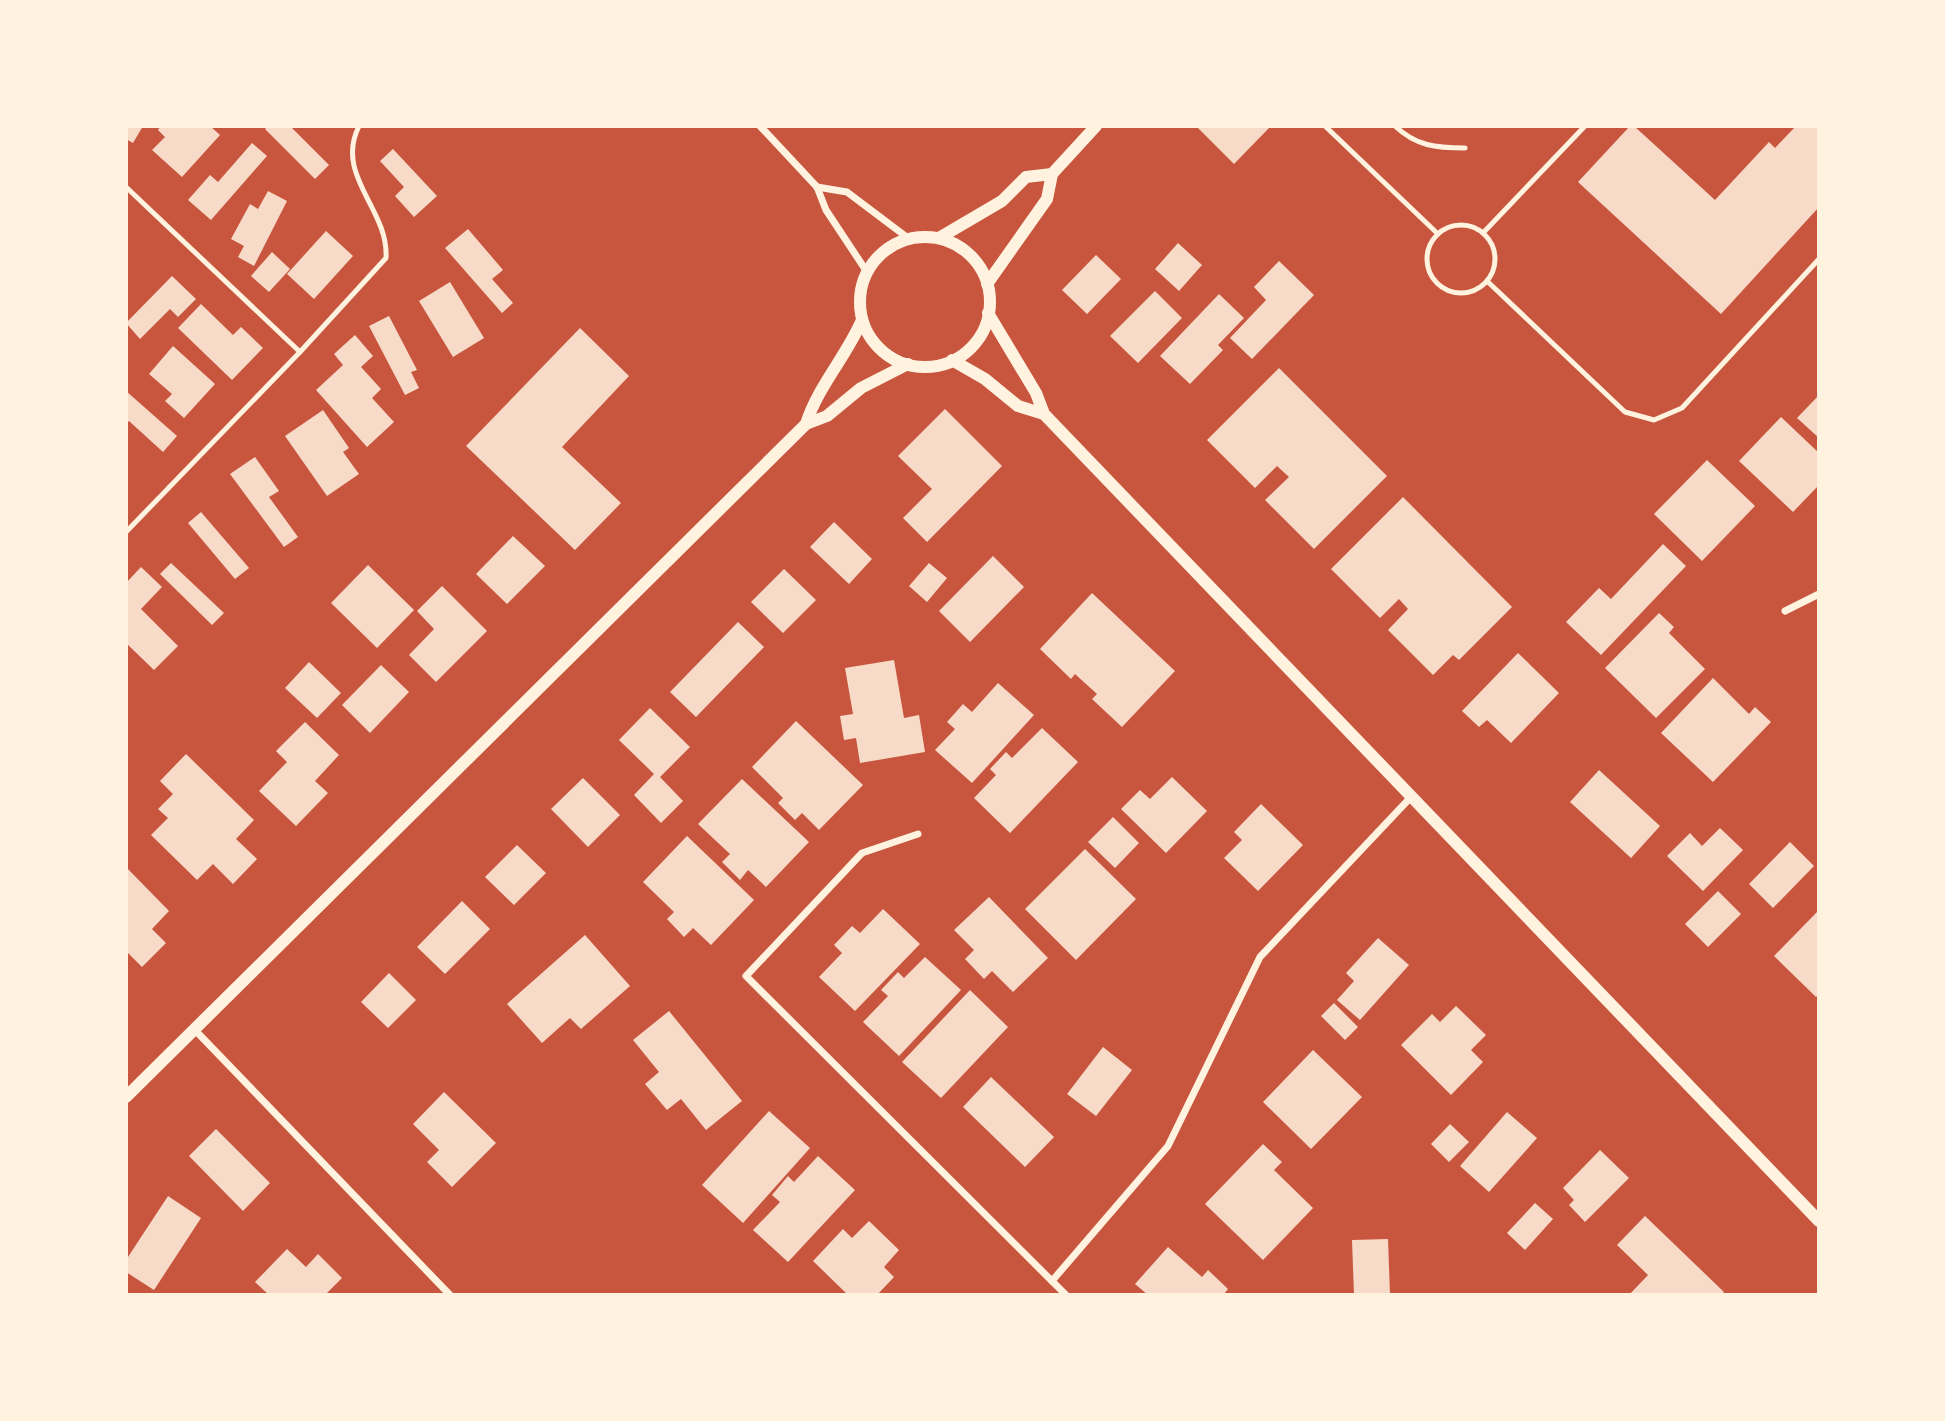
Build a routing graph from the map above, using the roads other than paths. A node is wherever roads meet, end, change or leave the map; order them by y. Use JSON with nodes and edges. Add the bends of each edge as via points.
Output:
{"nodes":[{"id":1,"x":359,"y":126,"type":"edge"},
{"id":2,"x":760,"y":126,"type":"edge"},
{"id":3,"x":1097,"y":126,"type":"edge"},
{"id":4,"x":1325,"y":126,"type":"edge"},
{"id":5,"x":1395,"y":126,"type":"edge"},
{"id":6,"x":1586,"y":126,"type":"edge"},
{"id":7,"x":1465,"y":148,"type":"dead end"},
{"id":8,"x":1052,"y":174,"type":"junction"},
{"id":9,"x":126,"y":187,"type":"edge"},
{"id":10,"x":817,"y":187,"type":"junction"},
{"id":11,"x":1483,"y":233,"type":"junction"},
{"id":12,"x":1438,"y":234,"type":"junction"},
{"id":13,"x":908,"y":238,"type":"junction"},
{"id":14,"x":939,"y":238,"type":"junction"},
{"id":15,"x":1819,"y":259,"type":"edge"},
{"id":16,"x":867,"y":272,"type":"junction"},
{"id":17,"x":1487,"y":281,"type":"junction"},
{"id":18,"x":987,"y":284,"type":"junction"},
{"id":19,"x":988,"y":313,"type":"junction"},
{"id":20,"x":862,"y":320,"type":"junction"},
{"id":21,"x":300,"y":352,"type":"junction"},
{"id":22,"x":952,"y":360,"type":"junction"},
{"id":23,"x":908,"y":364,"type":"junction"},
{"id":24,"x":1044,"y":414,"type":"junction"},
{"id":25,"x":806,"y":424,"type":"junction"},
{"id":26,"x":126,"y":532,"type":"edge"},
{"id":27,"x":1819,"y":594,"type":"edge"},
{"id":28,"x":1786,"y":611,"type":"dead end"},
{"id":29,"x":1411,"y":797,"type":"junction"},
{"id":30,"x":918,"y":834,"type":"dead end"},
{"id":31,"x":194,"y":1028,"type":"junction"},
{"id":32,"x":126,"y":1097,"type":"edge"},
{"id":33,"x":1819,"y":1221,"type":"edge"},
{"id":34,"x":1052,"y":1281,"type":"junction"},
{"id":35,"x":450,"y":1295,"type":"edge"},
{"id":36,"x":1066,"y":1295,"type":"edge"}],
"edges":[{"from":1,"to":21,"type":"lane","via":[[352,149],[353,172],[383,229],[386,258]]},
{"from":2,"to":10,"type":"street"},
{"from":3,"to":8,"type":"street"},
{"from":4,"to":12,"type":"lane"},
{"from":5,"to":7,"type":"lane","via":[[1422,145]]},
{"from":6,"to":11,"type":"lane"},
{"from":8,"to":14,"type":"street","via":[[1026,177],[1002,201]]},
{"from":8,"to":18,"type":"street","via":[[1047,199]]},
{"from":9,"to":21,"type":"lane"},
{"from":10,"to":13,"type":"street","via":[[847,192]]},
{"from":10,"to":16,"type":"street","via":[[826,210]]},
{"from":11,"to":12,"type":"lane","via":[[1464,225]]},
{"from":11,"to":17,"type":"lane","via":[[1495,252],[1496,264]]},
{"from":12,"to":17,"type":"lane","via":[[1427,257],[1433,280],[1442,288],[1464,293]]},
{"from":13,"to":14,"type":"street"},
{"from":13,"to":16,"type":"street","via":[[885,249]]},
{"from":14,"to":18,"type":"street","via":[[962,247],[978,261]]},
{"from":15,"to":17,"type":"lane","via":[[1682,408],[1654,420],[1625,412]]},
{"from":16,"to":20,"type":"street","via":[[861,286]]},
{"from":18,"to":19,"type":"street"},
{"from":19,"to":22,"type":"street","via":[[982,338]]},
{"from":19,"to":24,"type":"street"},
{"from":20,"to":23,"type":"street","via":[[880,349]]},
{"from":20,"to":25,"type":"street","via":[[854,340],[814,398]]},
{"from":21,"to":26,"type":"lane"},
{"from":22,"to":23,"type":"street","via":[[921,367]]},
{"from":22,"to":24,"type":"street","via":[[1018,406]]},
{"from":23,"to":25,"type":"street","via":[[861,388],[827,416]]},
{"from":24,"to":29,"type":"street"},
{"from":25,"to":31,"type":"street"},
{"from":27,"to":28,"type":"street"},
{"from":29,"to":33,"type":"street"},
{"from":29,"to":34,"type":"street","via":[[1260,957],[1168,1146]]},
{"from":30,"to":34,"type":"street","via":[[863,853],[746,976]]},
{"from":31,"to":32,"type":"street"},
{"from":31,"to":35,"type":"street"},
{"from":34,"to":36,"type":"street"}]}
